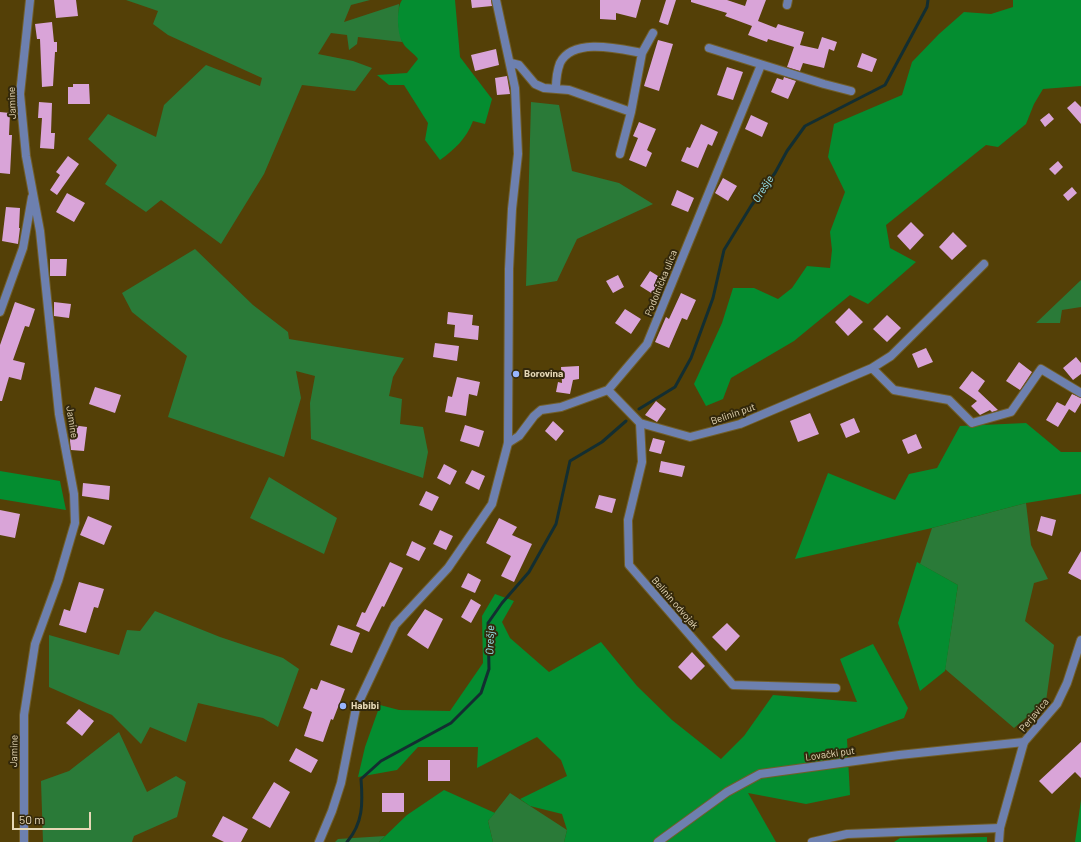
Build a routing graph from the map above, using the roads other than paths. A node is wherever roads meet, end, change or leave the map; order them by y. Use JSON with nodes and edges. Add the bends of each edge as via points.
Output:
{"nodes":[{"id":1,"x":30,"y":0,"type":"edge"},
{"id":2,"x":496,"y":0,"type":"edge"},
{"id":3,"x":653,"y":33,"type":"dead end"},
{"id":4,"x":709,"y":48,"type":"dead end"},
{"id":5,"x":642,"y":53,"type":"junction"},
{"id":6,"x":511,"y":63,"type":"junction"},
{"id":7,"x":761,"y":65,"type":"junction"},
{"id":8,"x":556,"y":88,"type":"junction"},
{"id":9,"x":851,"y":91,"type":"dead end"},
{"id":10,"x":631,"y":112,"type":"junction"},
{"id":11,"x":620,"y":154,"type":"dead end"},
{"id":12,"x":33,"y":194,"type":"junction"},
{"id":13,"x":984,"y":264,"type":"dead end"},
{"id":14,"x":0,"y":312,"type":"edge"},
{"id":15,"x":872,"y":368,"type":"junction"},
{"id":16,"x":608,"y":390,"type":"junction"},
{"id":17,"x":1081,"y":393,"type":"edge"},
{"id":18,"x":640,"y":423,"type":"junction"},
{"id":19,"x":508,"y":443,"type":"junction"},
{"id":20,"x":1081,"y":640,"type":"edge"},
{"id":21,"x":836,"y":688,"type":"dead end"},
{"id":22,"x":1024,"y":742,"type":"junction"},
{"id":23,"x":1000,"y":828,"type":"junction"},
{"id":24,"x":24,"y":842,"type":"edge"},
{"id":25,"x":319,"y":842,"type":"edge"},
{"id":26,"x":658,"y":842,"type":"edge"},
{"id":27,"x":812,"y":842,"type":"edge"},
{"id":28,"x":999,"y":842,"type":"edge"}],
"edges":[{"from":1,"to":12,"type":"street","name":"Jamine","via":[[20,94],[26,156]]},
{"from":2,"to":6,"type":"street"},
{"from":3,"to":5,"type":"street"},
{"from":4,"to":7,"type":"street"},
{"from":5,"to":8,"type":"street","via":[[605,47],[574,50],[561,62]]},
{"from":5,"to":10,"type":"street"},
{"from":6,"to":8,"type":"street","via":[[519,65],[535,84],[544,88]]},
{"from":6,"to":19,"type":"street","via":[[515,88],[518,154],[509,269]]},
{"from":7,"to":9,"type":"street"},
{"from":7,"to":16,"type":"street","name":"Podolnička ulica","via":[[647,344]]},
{"from":8,"to":10,"type":"street","via":[[569,90]]},
{"from":10,"to":11,"type":"street"},
{"from":12,"to":14,"type":"street","via":[[23,248]]},
{"from":12,"to":24,"type":"street","name":"Jamine","via":[[40,231],[60,414],[74,494],[75,523],[58,581],[35,644],[24,715]]},
{"from":13,"to":15,"type":"street","name":"Belinin put","via":[[891,356]]},
{"from":15,"to":17,"type":"street","via":[[894,390],[949,400],[972,423],[1011,412],[1041,369]]},
{"from":15,"to":18,"type":"street","name":"Belinin put","via":[[740,424],[690,437]]},
{"from":16,"to":18,"type":"street"},
{"from":16,"to":19,"type":"street","name":"Podolnička ulica","via":[[561,407],[541,410],[519,436]]},
{"from":18,"to":21,"type":"street","name":"Belinin odvojak","via":[[642,462],[628,520],[629,565],[733,685]]},
{"from":19,"to":25,"type":"street","via":[[492,504],[448,568],[395,625],[356,708],[341,783]]},
{"from":20,"to":22,"type":"street","name":"Perjavica","via":[[1057,704]]},
{"from":22,"to":23,"type":"street","name":"Perjavica"},
{"from":22,"to":26,"type":"street","name":"Lovački put","via":[[899,755],[760,774],[727,792]]},
{"from":23,"to":27,"type":"street","via":[[847,834]]},
{"from":23,"to":28,"type":"street","name":"Perjavica"}]}
